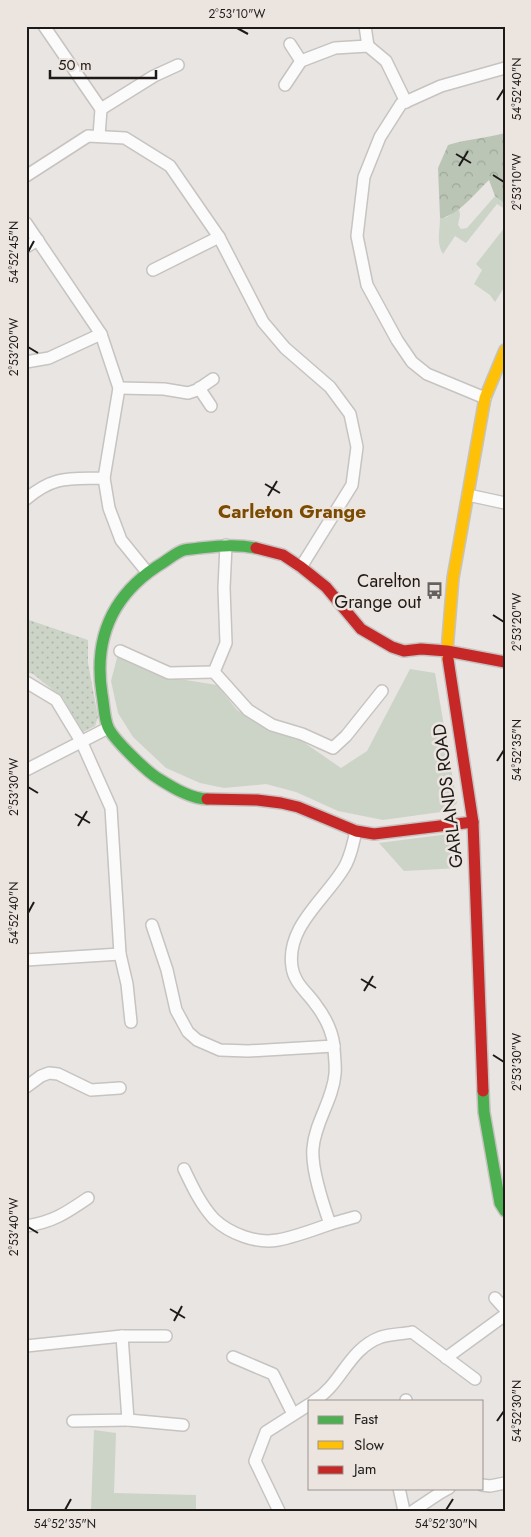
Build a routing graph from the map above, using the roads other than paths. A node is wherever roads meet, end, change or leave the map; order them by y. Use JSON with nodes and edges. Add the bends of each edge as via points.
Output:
{"nodes":[{"id":1,"x":44,"y":26,"type":"edge"},
{"id":2,"x":365,"y":26,"type":"edge"},
{"id":3,"x":290,"y":44,"type":"dead end"},
{"id":4,"x":368,"y":46,"type":"junction"},
{"id":5,"x":301,"y":61,"type":"junction"},
{"id":6,"x":178,"y":65,"type":"dead end"},
{"id":7,"x":505,"y":68,"type":"edge"},
{"id":8,"x":286,"y":85,"type":"dead end"},
{"id":9,"x":406,"y":102,"type":"junction"},
{"id":10,"x":101,"y":108,"type":"junction"},
{"id":11,"x":99,"y":136,"type":"junction"},
{"id":12,"x":26,"y":176,"type":"edge"},
{"id":13,"x":26,"y":224,"type":"edge"},
{"id":14,"x":220,"y":237,"type":"junction"},
{"id":15,"x":38,"y":240,"type":"junction"},
{"id":16,"x":26,"y":247,"type":"edge"},
{"id":17,"x":152,"y":270,"type":"dead end"},
{"id":18,"x":101,"y":334,"type":"junction"},
{"id":19,"x":505,"y":350,"type":"edge"},
{"id":20,"x":26,"y":362,"type":"edge"},
{"id":21,"x":212,"y":379,"type":"dead end"},
{"id":22,"x":119,"y":388,"type":"junction"},
{"id":23,"x":199,"y":388,"type":"junction"},
{"id":24,"x":485,"y":398,"type":"junction"},
{"id":25,"x":211,"y":406,"type":"dead end"},
{"id":26,"x":104,"y":478,"type":"junction"},
{"id":27,"x":468,"y":494,"type":"junction"},
{"id":28,"x":26,"y":499,"type":"edge"},
{"id":29,"x":505,"y":503,"type":"edge"},
{"id":30,"x":226,"y":544,"type":"junction"},
{"id":31,"x":301,"y":567,"type":"junction"},
{"id":32,"x":147,"y":572,"type":"junction"},
{"id":33,"x":120,"y":651,"type":"dead end"},
{"id":34,"x":447,"y":651,"type":"junction"},
{"id":35,"x":505,"y":662,"type":"edge"},
{"id":36,"x":214,"y":672,"type":"junction"},
{"id":37,"x":26,"y":682,"type":"edge"},
{"id":38,"x":382,"y":691,"type":"dead end"},
{"id":39,"x":108,"y":728,"type":"junction"},
{"id":40,"x":82,"y":743,"type":"junction"},
{"id":41,"x":26,"y":770,"type":"edge"},
{"id":42,"x":473,"y":822,"type":"junction"},
{"id":43,"x":356,"y":831,"type":"junction"},
{"id":44,"x":152,"y":925,"type":"dead end"},
{"id":45,"x":120,"y":954,"type":"junction"},
{"id":46,"x":26,"y":960,"type":"edge"},
{"id":47,"x":131,"y":1022,"type":"dead end"},
{"id":48,"x":334,"y":1046,"type":"junction"},
{"id":49,"x":26,"y":1087,"type":"edge"},
{"id":50,"x":120,"y":1088,"type":"dead end"},
{"id":51,"x":184,"y":1169,"type":"dead end"},
{"id":52,"x":88,"y":1198,"type":"dead end"},
{"id":53,"x":505,"y":1212,"type":"edge"},
{"id":54,"x":354,"y":1217,"type":"dead end"},
{"id":55,"x":330,"y":1224,"type":"junction"},
{"id":56,"x":26,"y":1226,"type":"edge"},
{"id":57,"x":495,"y":1298,"type":"dead end"},
{"id":58,"x":505,"y":1309,"type":"edge"},
{"id":59,"x":505,"y":1315,"type":"edge"},
{"id":60,"x":122,"y":1336,"type":"junction"},
{"id":61,"x":166,"y":1336,"type":"dead end"},
{"id":62,"x":26,"y":1346,"type":"edge"},
{"id":63,"x":233,"y":1357,"type":"dead end"},
{"id":64,"x":446,"y":1358,"type":"junction"},
{"id":65,"x":475,"y":1379,"type":"dead end"},
{"id":66,"x":316,"y":1400,"type":"edge"},
{"id":67,"x":308,"y":1405,"type":"edge"},
{"id":68,"x":293,"y":1414,"type":"junction"},
{"id":69,"x":128,"y":1420,"type":"junction"},
{"id":70,"x":73,"y":1421,"type":"dead end"},
{"id":71,"x":183,"y":1425,"type":"dead end"},
{"id":72,"x":505,"y":1483,"type":"edge"},
{"id":73,"x":484,"y":1485,"type":"edge"},
{"id":74,"x":399,"y":1490,"type":"edge"},
{"id":75,"x":445,"y":1490,"type":"edge"},
{"id":76,"x":279,"y":1511,"type":"edge"},
{"id":77,"x":404,"y":1511,"type":"edge"},
{"id":78,"x":413,"y":1511,"type":"edge"}],
"edges":[{"from":1,"to":10,"type":"street"},
{"from":2,"to":4,"type":"street"},
{"from":3,"to":5,"type":"street"},
{"from":4,"to":5,"type":"street","via":[[335,48]]},
{"from":4,"to":9,"type":"street","via":[[386,61]]},
{"from":5,"to":8,"type":"street"},
{"from":6,"to":10,"type":"street"},
{"from":7,"to":9,"type":"street","via":[[441,86]]},
{"from":9,"to":24,"type":"street","via":[[401,104],[380,137],[364,177],[357,236],[367,285],[412,362],[427,374]]},
{"from":10,"to":11,"type":"street"},
{"from":11,"to":12,"type":"street","via":[[88,136]]},
{"from":11,"to":14,"type":"street","via":[[125,138],[170,166]]},
{"from":13,"to":15,"type":"street"},
{"from":14,"to":17,"type":"street"},
{"from":14,"to":31,"type":"street","via":[[263,322],[285,348],[330,387],[350,414],[357,447],[352,485]]},
{"from":15,"to":16,"type":"street"},
{"from":15,"to":18,"type":"street"},
{"from":18,"to":20,"type":"street","via":[[50,358]]},
{"from":18,"to":22,"type":"street"},
{"from":19,"to":24,"type":"street","name":"GARLANDS ROAD"},
{"from":21,"to":23,"type":"street"},
{"from":22,"to":23,"type":"street","via":[[188,393]]},
{"from":22,"to":26,"type":"street"},
{"from":23,"to":25,"type":"street"},
{"from":24,"to":27,"type":"street","name":"GARLANDS ROAD"},
{"from":26,"to":28,"type":"street","via":[[59,480]]},
{"from":26,"to":32,"type":"street","via":[[109,508],[121,540]]},
{"from":27,"to":29,"type":"street"},
{"from":27,"to":34,"type":"street","name":"GARLANDS ROAD","via":[[453,578]]},
{"from":30,"to":31,"type":"street","via":[[263,548],[283,555]]},
{"from":30,"to":32,"type":"street","via":[[184,550]]},
{"from":30,"to":36,"type":"street","via":[[226,643]]},
{"from":31,"to":34,"type":"street","via":[[326,587],[354,622],[373,637],[404,651],[421,648]]},
{"from":32,"to":39,"type":"street","via":[[114,609],[105,631],[100,672]]},
{"from":33,"to":36,"type":"street","via":[[170,673]]},
{"from":34,"to":35,"type":"street"},
{"from":34,"to":42,"type":"street","name":"GARLANDS ROAD"},
{"from":36,"to":38,"type":"street","via":[[248,710],[272,725],[333,748]]},
{"from":37,"to":40,"type":"street","via":[[56,700]]},
{"from":39,"to":40,"type":"street"},
{"from":39,"to":43,"type":"street","via":[[151,774],[176,789],[203,799],[281,803]]},
{"from":40,"to":41,"type":"street"},
{"from":40,"to":45,"type":"street","via":[[111,808]]},
{"from":42,"to":43,"type":"street","via":[[374,834]]},
{"from":42,"to":53,"type":"street","name":"GARLANDS ROAD","via":[[484,1112],[500,1204]]},
{"from":43,"to":48,"type":"street","via":[[343,870],[304,922],[291,954],[292,969],[300,988],[327,1020]]},
{"from":44,"to":48,"type":"street","via":[[176,1010],[188,1032],[197,1040],[220,1050]]},
{"from":45,"to":46,"type":"street"},
{"from":45,"to":47,"type":"street"},
{"from":48,"to":55,"type":"street","via":[[335,1074],[312,1149]]},
{"from":49,"to":50,"type":"street","via":[[49,1073],[91,1090]]},
{"from":51,"to":55,"type":"street","via":[[193,1189],[214,1219],[239,1234],[255,1240],[277,1240]]},
{"from":52,"to":56,"type":"street","via":[[63,1216]]},
{"from":54,"to":55,"type":"street"},
{"from":57,"to":58,"type":"street"},
{"from":59,"to":64,"type":"street"},
{"from":60,"to":61,"type":"street"},
{"from":60,"to":62,"type":"street"},
{"from":60,"to":69,"type":"street"},
{"from":63,"to":68,"type":"street","via":[[273,1374]]},
{"from":64,"to":65,"type":"street"},
{"from":64,"to":66,"type":"street","via":[[412,1332],[382,1337],[359,1350],[324,1395]]},
{"from":67,"to":68,"type":"street"},
{"from":68,"to":76,"type":"street","via":[[266,1432],[254,1461]]},
{"from":69,"to":70,"type":"street"},
{"from":69,"to":71,"type":"street"},
{"from":72,"to":73,"type":"street"},
{"from":74,"to":77,"type":"street"},
{"from":75,"to":78,"type":"street"}]}
